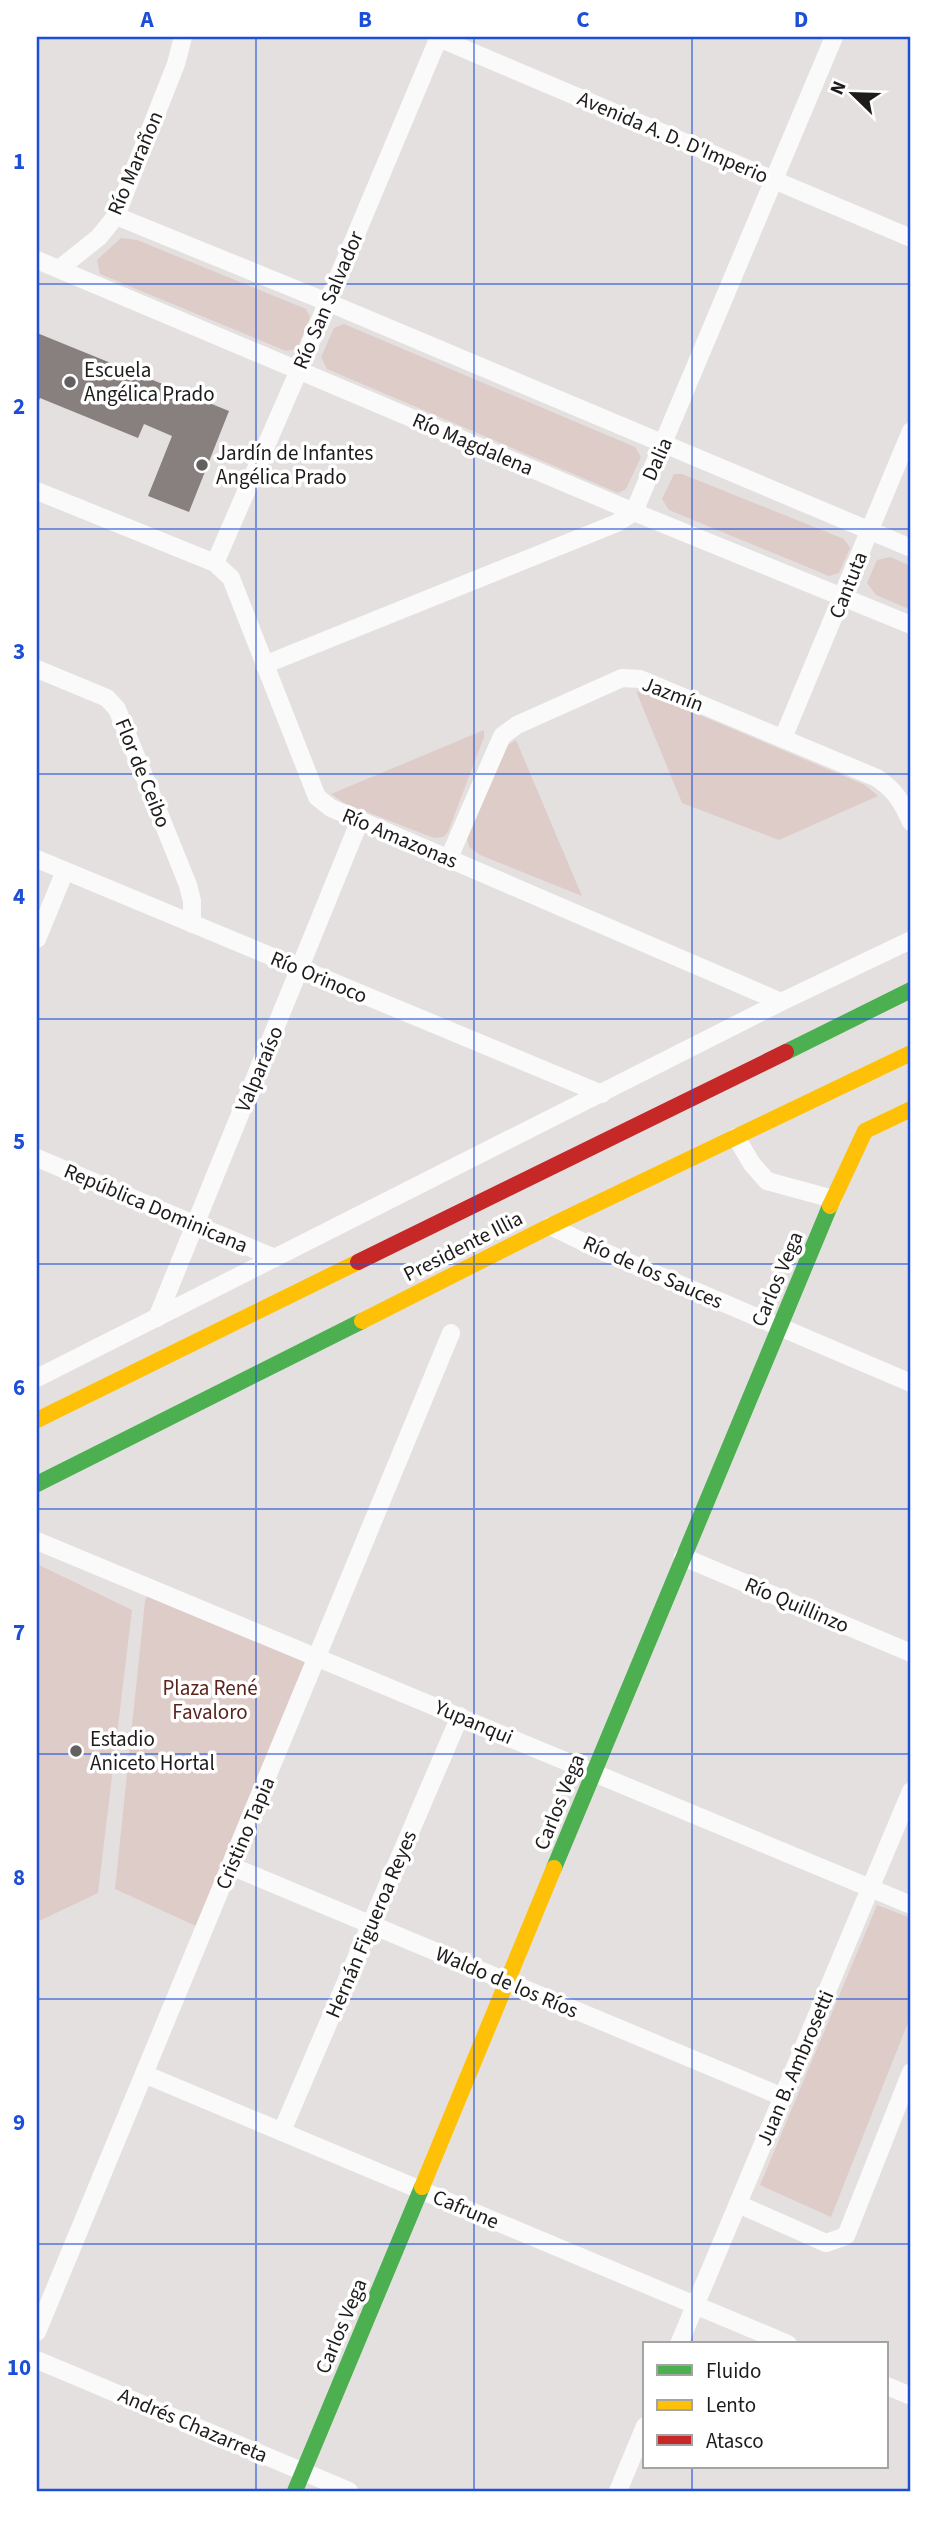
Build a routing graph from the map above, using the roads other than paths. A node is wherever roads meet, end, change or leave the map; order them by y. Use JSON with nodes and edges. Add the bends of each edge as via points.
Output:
{"nodes":[{"id":1,"x":183,"y":37,"type":"edge"},
{"id":2,"x":437,"y":37,"type":"edge"},
{"id":3,"x":834,"y":37,"type":"edge"},
{"id":4,"x":772,"y":179,"type":"junction"},
{"id":5,"x":116,"y":216,"type":"junction"},
{"id":6,"x":911,"y":238,"type":"edge"},
{"id":7,"x":37,"y":260,"type":"edge"},
{"id":8,"x":58,"y":269,"type":"junction"},
{"id":9,"x":327,"y":302,"type":"junction"},
{"id":10,"x":299,"y":370,"type":"junction"},
{"id":11,"x":911,"y":432,"type":"edge"},
{"id":12,"x":664,"y":444,"type":"junction"},
{"id":13,"x":37,"y":491,"type":"edge"},
{"id":14,"x":634,"y":512,"type":"junction"},
{"id":15,"x":870,"y":530,"type":"junction"},
{"id":16,"x":911,"y":548,"type":"edge"},
{"id":17,"x":215,"y":563,"type":"junction"},
{"id":18,"x":844,"y":596,"type":"junction"},
{"id":19,"x":911,"y":625,"type":"edge"},
{"id":20,"x":264,"y":665,"type":"junction"},
{"id":21,"x":37,"y":669,"type":"edge"},
{"id":22,"x":783,"y":738,"type":"junction"},
{"id":23,"x":360,"y":820,"type":"junction"},
{"id":24,"x":911,"y":822,"type":"edge"},
{"id":25,"x":37,"y":859,"type":"edge"},
{"id":26,"x":449,"y":859,"type":"junction"},
{"id":27,"x":65,"y":871,"type":"junction"},
{"id":28,"x":192,"y":924,"type":"junction"},
{"id":29,"x":37,"y":939,"type":"edge"},
{"id":30,"x":911,"y":940,"type":"edge"},
{"id":31,"x":301,"y":969,"type":"junction"},
{"id":32,"x":911,"y":990,"type":"edge"},
{"id":33,"x":781,"y":1002,"type":"junction"},
{"id":34,"x":911,"y":1053,"type":"edge"},
{"id":35,"x":602,"y":1094,"type":"junction"},
{"id":36,"x":911,"y":1109,"type":"edge"},
{"id":37,"x":736,"y":1137,"type":"junction"},
{"id":38,"x":37,"y":1158,"type":"edge"},
{"id":39,"x":833,"y":1199,"type":"junction"},
{"id":40,"x":194,"y":1225,"type":"junction"},
{"id":41,"x":550,"y":1226,"type":"junction"},
{"id":42,"x":275,"y":1258,"type":"junction"},
{"id":43,"x":157,"y":1318,"type":"junction"},
{"id":44,"x":780,"y":1326,"type":"junction"},
{"id":45,"x":451,"y":1333,"type":"dead end"},
{"id":46,"x":37,"y":1378,"type":"edge"},
{"id":47,"x":911,"y":1383,"type":"edge"},
{"id":48,"x":37,"y":1420,"type":"edge"},
{"id":49,"x":37,"y":1484,"type":"edge"},
{"id":50,"x":37,"y":1541,"type":"edge"},
{"id":51,"x":684,"y":1558,"type":"junction"},
{"id":52,"x":911,"y":1653,"type":"edge"},
{"id":53,"x":318,"y":1657,"type":"junction"},
{"id":54,"x":460,"y":1716,"type":"junction"},
{"id":55,"x":594,"y":1772,"type":"junction"},
{"id":56,"x":911,"y":1791,"type":"edge"},
{"id":57,"x":231,"y":1866,"type":"junction"},
{"id":58,"x":871,"y":1888,"type":"junction"},
{"id":59,"x":911,"y":1905,"type":"edge"},
{"id":60,"x":370,"y":1925,"type":"junction"},
{"id":61,"x":508,"y":1983,"type":"junction"},
{"id":62,"x":911,"y":2072,"type":"edge"},
{"id":63,"x":144,"y":2074,"type":"junction"},
{"id":64,"x":783,"y":2097,"type":"junction"},
{"id":65,"x":282,"y":2131,"type":"junction"},
{"id":66,"x":420,"y":2190,"type":"junction"},
{"id":67,"x":738,"y":2204,"type":"junction"},
{"id":68,"x":696,"y":2305,"type":"junction"},
{"id":69,"x":37,"y":2332,"type":"edge"},
{"id":70,"x":680,"y":2342,"type":"edge"},
{"id":71,"x":783,"y":2342,"type":"edge"},
{"id":72,"x":37,"y":2360,"type":"edge"},
{"id":73,"x":888,"y":2386,"type":"edge"},
{"id":74,"x":911,"y":2396,"type":"edge"},
{"id":75,"x":643,"y":2431,"type":"edge"},
{"id":76,"x":303,"y":2472,"type":"junction"},
{"id":77,"x":295,"y":2491,"type":"edge"},
{"id":78,"x":349,"y":2491,"type":"edge"},
{"id":79,"x":618,"y":2491,"type":"edge"}],
"edges":[{"from":1,"to":5,"type":"street","name":"Río Marañon"},
{"from":2,"to":4,"type":"street","name":"Avenida A. D. D'Imperio"},
{"from":2,"to":9,"type":"street","name":"Río San Salvador"},
{"from":3,"to":4,"type":"street","name":"Dalia"},
{"from":4,"to":6,"type":"street","name":"Avenida A. D. D'Imperio"},
{"from":4,"to":12,"type":"street","name":"Dalia"},
{"from":5,"to":8,"type":"street","name":"Río Marañon","via":[[99,237]]},
{"from":5,"to":9,"type":"street"},
{"from":7,"to":8,"type":"street","name":"Río Magdalena"},
{"from":8,"to":10,"type":"street","name":"Río Magdalena"},
{"from":9,"to":10,"type":"street","name":"Río San Salvador"},
{"from":9,"to":12,"type":"street"},
{"from":10,"to":14,"type":"street","name":"Río Magdalena"},
{"from":10,"to":17,"type":"street","name":"Río San Salvador"},
{"from":11,"to":15,"type":"street","name":"Cantuta"},
{"from":12,"to":14,"type":"street","name":"Dalia"},
{"from":12,"to":15,"type":"street"},
{"from":13,"to":17,"type":"street"},
{"from":14,"to":18,"type":"street","name":"Río Magdalena"},
{"from":14,"to":20,"type":"street","via":[[617,523]]},
{"from":15,"to":16,"type":"street"},
{"from":15,"to":18,"type":"street","name":"Cantuta"},
{"from":17,"to":20,"type":"street","name":"Río Amazonas","via":[[231,578]]},
{"from":18,"to":19,"type":"street","name":"Río Magdalena"},
{"from":18,"to":22,"type":"street","name":"Cantuta"},
{"from":20,"to":23,"type":"street","name":"Río Amazonas","via":[[317,797]]},
{"from":21,"to":28,"type":"street","name":"Flor de Ceibo","via":[[107,698],[117,709],[188,885]]},
{"from":22,"to":24,"type":"street","name":"Jazmín","via":[[877,778],[900,798]]},
{"from":22,"to":26,"type":"street","name":"Jazmín","via":[[640,679],[622,678],[502,736]]},
{"from":23,"to":26,"type":"street","name":"Río Amazonas"},
{"from":23,"to":31,"type":"street","name":"Valparaíso"},
{"from":25,"to":27,"type":"street","name":"Río Orinoco"},
{"from":26,"to":33,"type":"street","name":"Río Amazonas"},
{"from":27,"to":28,"type":"street","name":"Río Orinoco"},
{"from":27,"to":29,"type":"street"},
{"from":28,"to":31,"type":"street","name":"Río Orinoco"},
{"from":30,"to":33,"type":"street"},
{"from":31,"to":35,"type":"street","name":"Río Orinoco"},
{"from":31,"to":40,"type":"street","name":"Valparaíso"},
{"from":32,"to":48,"type":"main road","name":"Presidente Illia"},
{"from":33,"to":35,"type":"street"},
{"from":34,"to":37,"type":"main road","name":"Presidente Illia"},
{"from":35,"to":42,"type":"street"},
{"from":36,"to":39,"type":"main road","name":"Carlos Vega","via":[[865,1131]]},
{"from":37,"to":39,"type":"street","via":[[767,1181]]},
{"from":37,"to":41,"type":"main road","name":"Presidente Illia"},
{"from":38,"to":40,"type":"street","name":"República Dominicana"},
{"from":39,"to":44,"type":"main road","name":"Carlos Vega"},
{"from":40,"to":42,"type":"street","name":"República Dominicana"},
{"from":40,"to":43,"type":"street","name":"Valparaíso"},
{"from":41,"to":44,"type":"street","name":"Río de los Sauces"},
{"from":41,"to":49,"type":"main road","name":"Presidente Illia"},
{"from":42,"to":43,"type":"street"},
{"from":43,"to":46,"type":"street"},
{"from":44,"to":47,"type":"street","name":"Río de los Sauces"},
{"from":44,"to":51,"type":"main road","name":"Carlos Vega"},
{"from":45,"to":53,"type":"street","name":"Cristino Tapia"},
{"from":50,"to":53,"type":"street","name":"Yupanqui"},
{"from":51,"to":52,"type":"street","name":"Río Quillinzo"},
{"from":51,"to":55,"type":"main road","name":"Carlos Vega"},
{"from":53,"to":54,"type":"street","name":"Yupanqui"},
{"from":53,"to":57,"type":"street","name":"Cristino Tapia"},
{"from":54,"to":55,"type":"street","name":"Yupanqui"},
{"from":54,"to":60,"type":"street","name":"Hernán Figueroa Reyes"},
{"from":55,"to":58,"type":"street","name":"Yupanqui"},
{"from":55,"to":61,"type":"main road","name":"Carlos Vega"},
{"from":56,"to":58,"type":"street","name":"Juan B. Ambrosetti"},
{"from":57,"to":60,"type":"street","name":"Waldo de los Ríos"},
{"from":57,"to":63,"type":"street","name":"Cristino Tapia"},
{"from":58,"to":59,"type":"street","name":"Yupanqui"},
{"from":58,"to":64,"type":"street","name":"Juan B. Ambrosetti"},
{"from":60,"to":61,"type":"street","name":"Waldo de los Ríos"},
{"from":60,"to":65,"type":"street","name":"Hernán Figueroa Reyes"},
{"from":61,"to":64,"type":"street","name":"Waldo de los Ríos"},
{"from":61,"to":66,"type":"main road","name":"Carlos Vega"},
{"from":62,"to":67,"type":"street","via":[[846,2236],[826,2243]]},
{"from":63,"to":65,"type":"street","name":"Cafrune"},
{"from":63,"to":69,"type":"street","name":"Cristino Tapia"},
{"from":64,"to":67,"type":"street","name":"Juan B. Ambrosetti"},
{"from":65,"to":66,"type":"street","name":"Cafrune"},
{"from":66,"to":68,"type":"street","name":"Cafrune"},
{"from":66,"to":76,"type":"main road","name":"Carlos Vega"},
{"from":67,"to":68,"type":"street","name":"Juan B. Ambrosetti"},
{"from":68,"to":70,"type":"street","name":"Juan B. Ambrosetti"},
{"from":68,"to":71,"type":"street","name":"Cafrune"},
{"from":72,"to":76,"type":"street","name":"Andrés Chazarreta"},
{"from":73,"to":74,"type":"street"},
{"from":75,"to":79,"type":"street"},
{"from":76,"to":77,"type":"main road","name":"Carlos Vega"},
{"from":76,"to":78,"type":"street","name":"Andrés Chazarreta"}]}
